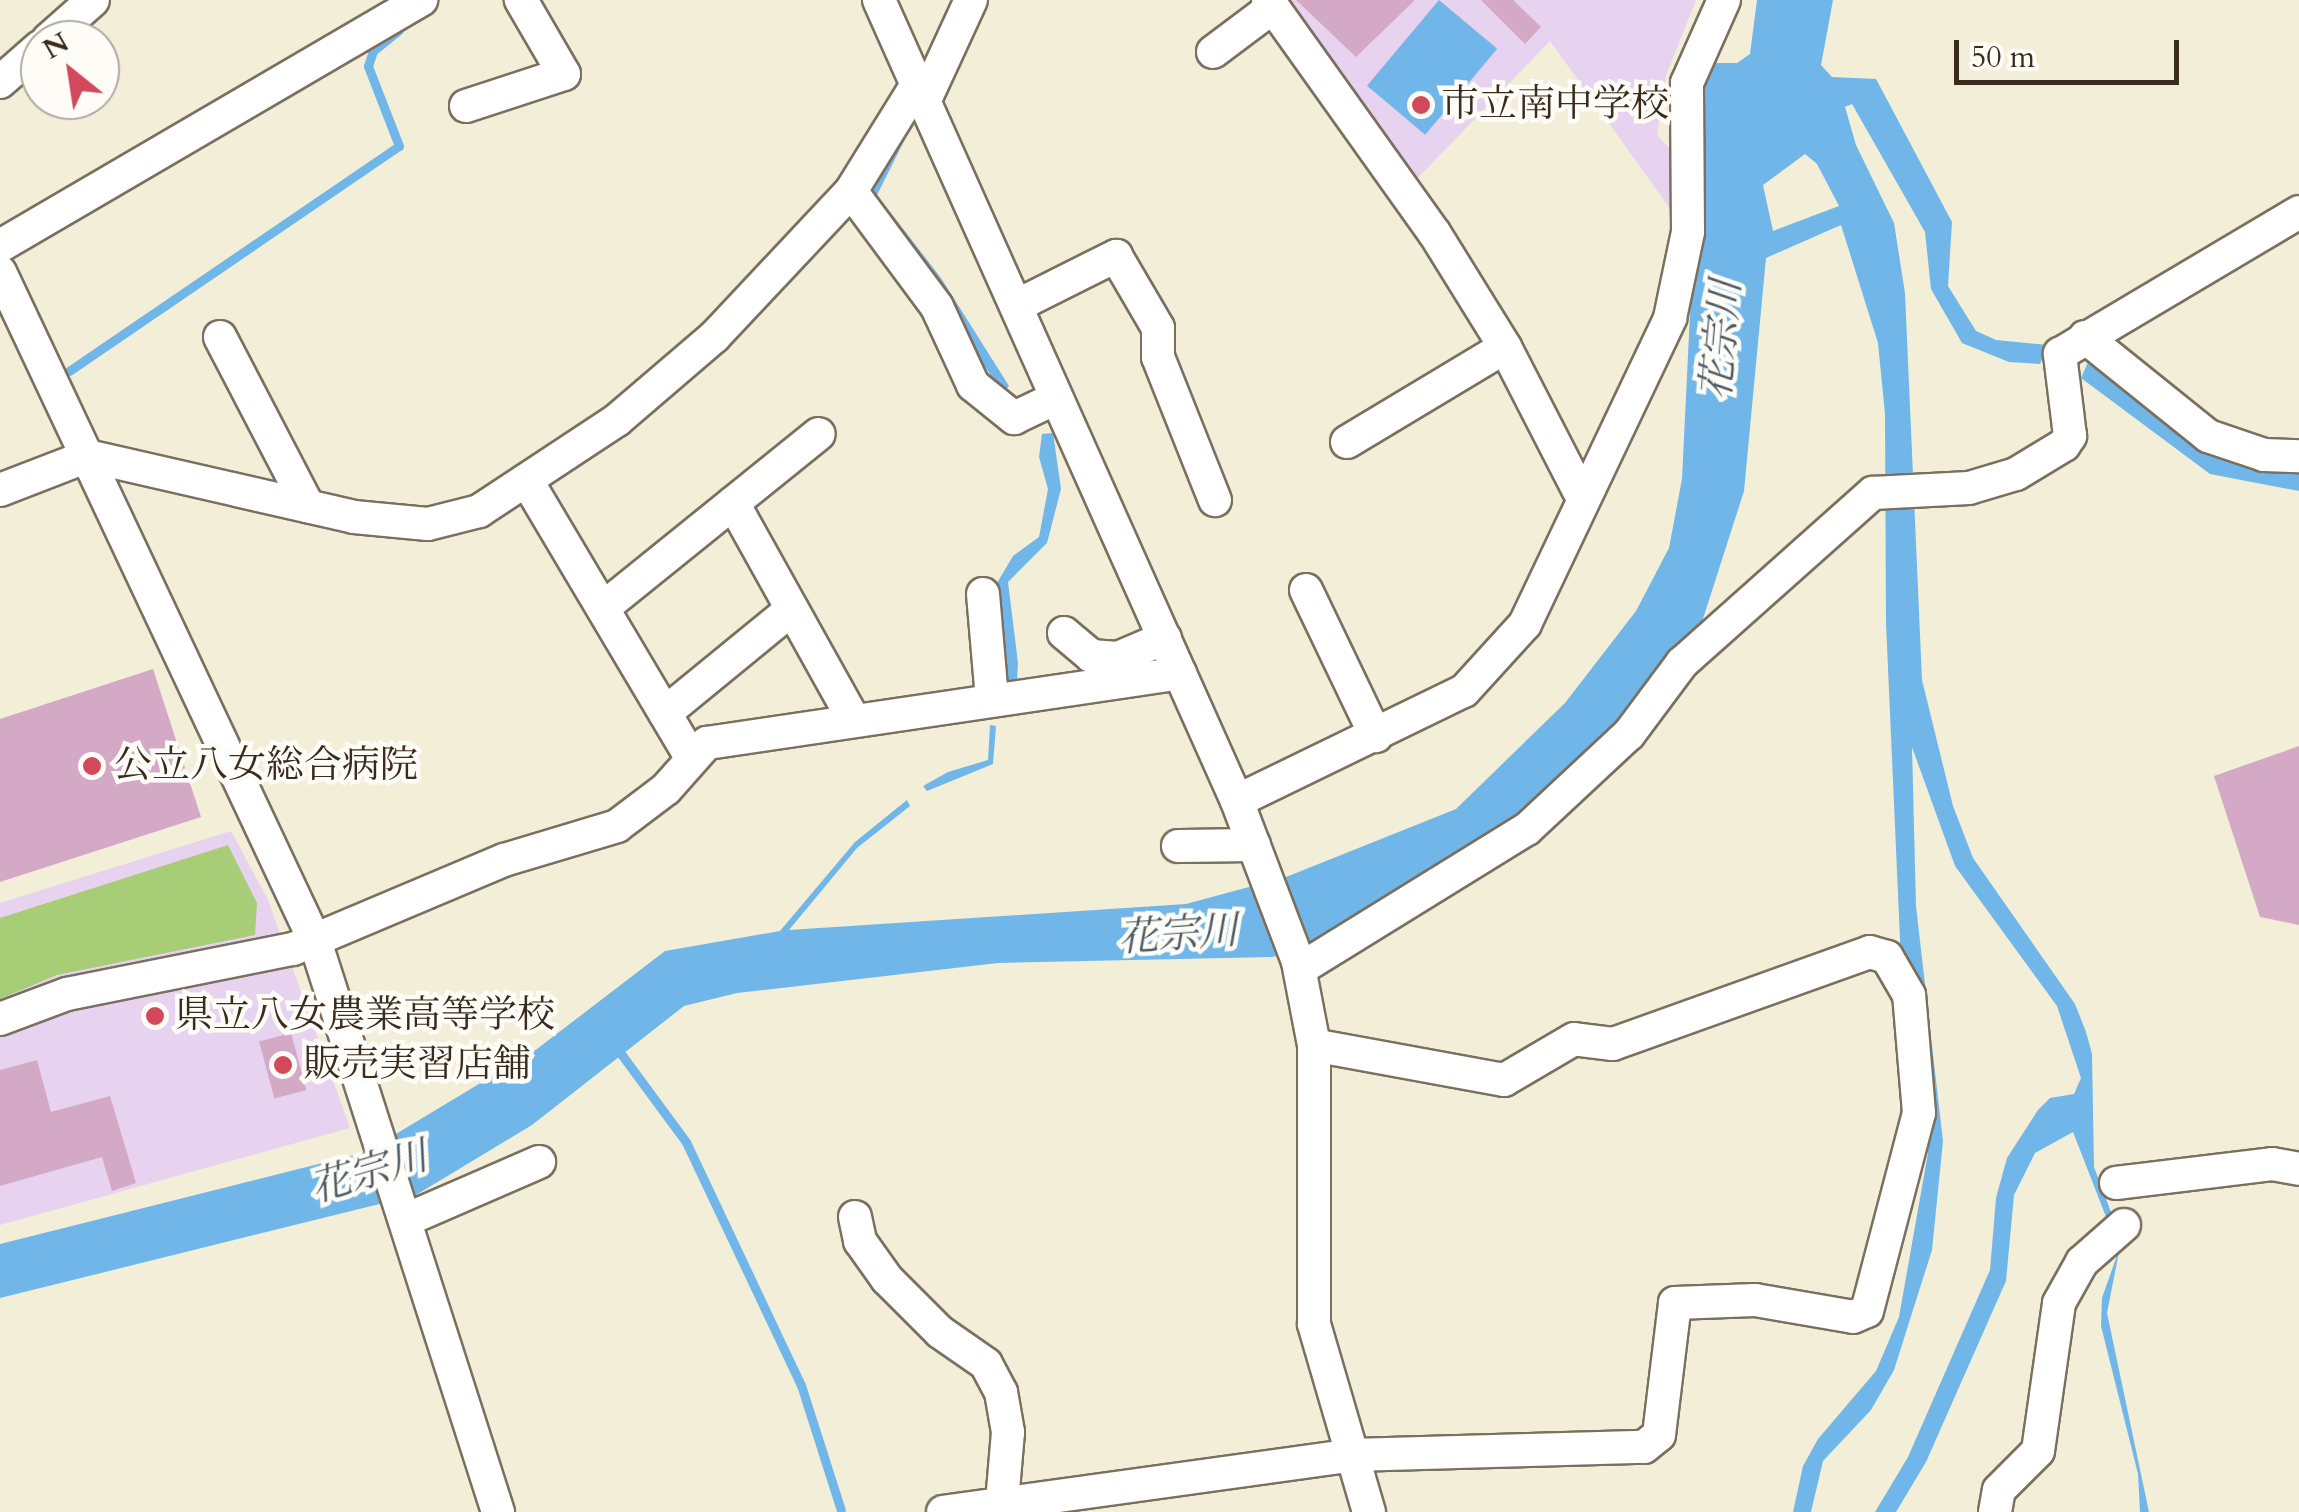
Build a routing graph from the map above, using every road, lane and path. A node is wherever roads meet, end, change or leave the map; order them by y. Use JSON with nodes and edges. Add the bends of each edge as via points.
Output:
{"nodes":[{"id":1,"x":93,"y":0,"type":"edge"},
{"id":2,"x":421,"y":0,"type":"edge"},
{"id":3,"x":521,"y":0,"type":"edge"},
{"id":4,"x":879,"y":0,"type":"edge"},
{"id":5,"x":970,"y":0,"type":"edge"},
{"id":6,"x":1724,"y":0,"type":"edge"},
{"id":7,"x":1270,"y":3,"type":"edge"},
{"id":8,"x":70,"y":20,"type":"edge"},
{"id":9,"x":1213,"y":52,"type":"dead end"},
{"id":10,"x":20,"y":64,"type":"edge"},
{"id":11,"x":0,"y":82,"type":"edge"},
{"id":12,"x":920,"y":94,"type":"junction"},
{"id":13,"x":466,"y":106,"type":"dead end"},
{"id":14,"x":850,"y":191,"type":"junction"},
{"id":15,"x":2299,"y":212,"type":"edge"},
{"id":16,"x":0,"y":246,"type":"edge"},
{"id":17,"x":0,"y":272,"type":"edge"},
{"id":18,"x":1018,"y":305,"type":"junction"},
{"id":19,"x":220,"y":337,"type":"dead end"},
{"id":20,"x":2085,"y":337,"type":"junction"},
{"id":21,"x":1505,"y":347,"type":"junction"},
{"id":22,"x":1054,"y":399,"type":"junction"},
{"id":23,"x":819,"y":434,"type":"dead end"},
{"id":24,"x":1347,"y":442,"type":"dead end"},
{"id":25,"x":88,"y":456,"type":"junction"},
{"id":26,"x":2299,"y":456,"type":"edge"},
{"id":27,"x":527,"y":481,"type":"junction"},
{"id":28,"x":0,"y":490,"type":"edge"},
{"id":29,"x":1579,"y":491,"type":"dead end"},
{"id":30,"x":1215,"y":500,"type":"dead end"},
{"id":31,"x":733,"y":503,"type":"junction"},
{"id":32,"x":308,"y":506,"type":"junction"},
{"id":33,"x":1306,"y":590,"type":"dead end"},
{"id":34,"x":983,"y":594,"type":"dead end"},
{"id":35,"x":602,"y":608,"type":"junction"},
{"id":36,"x":792,"y":609,"type":"junction"},
{"id":37,"x":1064,"y":633,"type":"dead end"},
{"id":38,"x":1164,"y":638,"type":"junction"},
{"id":39,"x":1180,"y":673,"type":"junction"},
{"id":40,"x":992,"y":700,"type":"junction"},
{"id":41,"x":665,"y":713,"type":"junction"},
{"id":42,"x":853,"y":718,"type":"junction"},
{"id":43,"x":1376,"y":736,"type":"junction"},
{"id":44,"x":690,"y":756,"type":"junction"},
{"id":45,"x":1237,"y":801,"type":"junction"},
{"id":46,"x":1178,"y":846,"type":"dead end"},
{"id":47,"x":1259,"y":859,"type":"junction"},
{"id":48,"x":315,"y":941,"type":"junction"},
{"id":49,"x":1299,"y":965,"type":"junction"},
{"id":50,"x":0,"y":1019,"type":"edge"},
{"id":51,"x":1314,"y":1045,"type":"junction"},
{"id":52,"x":538,"y":1162,"type":"dead end"},
{"id":53,"x":2299,"y":1169,"type":"edge"},
{"id":54,"x":2116,"y":1183,"type":"dead end"},
{"id":55,"x":406,"y":1214,"type":"junction"},
{"id":56,"x":855,"y":1217,"type":"dead end"},
{"id":57,"x":2124,"y":1224,"type":"dead end"},
{"id":58,"x":1352,"y":1455,"type":"junction"},
{"id":59,"x":1002,"y":1502,"type":"junction"},
{"id":60,"x":498,"y":1512,"type":"edge"},
{"id":61,"x":943,"y":1512,"type":"edge"},
{"id":62,"x":1369,"y":1512,"type":"edge"},
{"id":63,"x":1995,"y":1512,"type":"edge"}],
"edges":[{"from":1,"to":8,"type":"street"},
{"from":2,"to":16,"type":"street"},
{"from":3,"to":13,"type":"street","via":[[564,74]]},
{"from":4,"to":12,"type":"street"},
{"from":5,"to":12,"type":"street"},
{"from":6,"to":43,"type":"street","via":[[1687,83],[1684,275],[1546,590],[1496,662],[1464,691]]},
{"from":7,"to":9,"type":"street"},
{"from":7,"to":21,"type":"street","via":[[1435,234]]},
{"from":10,"to":11,"type":"street"},
{"from":12,"to":14,"type":"street"},
{"from":12,"to":18,"type":"street"},
{"from":14,"to":22,"type":"street","via":[[938,308],[973,385],[1014,418]]},
{"from":14,"to":27,"type":"street","via":[[673,376]]},
{"from":15,"to":20,"type":"street"},
{"from":17,"to":25,"type":"street"},
{"from":18,"to":22,"type":"street"},
{"from":18,"to":30,"type":"street","via":[[1116,256],[1158,328],[1158,357]]},
{"from":19,"to":32,"type":"street"},
{"from":20,"to":26,"type":"street","via":[[2208,436],[2264,455]]},
{"from":20,"to":49,"type":"street","via":[[2060,354],[2070,436],[2064,445],[2016,474],[1970,488],[1873,493],[1682,663],[1629,734],[1527,829]]},
{"from":21,"to":24,"type":"street"},
{"from":21,"to":29,"type":"street"},
{"from":22,"to":38,"type":"street"},
{"from":23,"to":31,"type":"street"},
{"from":25,"to":28,"type":"street"},
{"from":25,"to":32,"type":"street"},
{"from":25,"to":48,"type":"street"},
{"from":27,"to":32,"type":"street","via":[[479,510],[428,524]]},
{"from":27,"to":35,"type":"street"},
{"from":31,"to":35,"type":"street"},
{"from":31,"to":36,"type":"street"},
{"from":33,"to":43,"type":"street"},
{"from":34,"to":40,"type":"street"},
{"from":35,"to":41,"type":"street"},
{"from":36,"to":41,"type":"street"},
{"from":36,"to":42,"type":"street"},
{"from":37,"to":38,"type":"street","via":[[1091,656],[1118,658]]},
{"from":38,"to":39,"type":"street"},
{"from":39,"to":40,"type":"street"},
{"from":39,"to":45,"type":"street"},
{"from":40,"to":42,"type":"street"},
{"from":41,"to":44,"type":"street"},
{"from":42,"to":44,"type":"street","via":[[707,744]]},
{"from":43,"to":45,"type":"street"},
{"from":44,"to":48,"type":"street","via":[[666,789],[617,826],[504,860]]},
{"from":45,"to":47,"type":"street"},
{"from":46,"to":47,"type":"street"},
{"from":47,"to":49,"type":"street"},
{"from":48,"to":50,"type":"street","via":[[67,994]]},
{"from":48,"to":55,"type":"street"},
{"from":49,"to":51,"type":"street"},
{"from":51,"to":58,"type":"street","via":[[1314,1324]]},
{"from":51,"to":58,"type":"street","via":[[1504,1080],[1574,1039],[1614,1044],[1870,952],[1886,957],[1909,995],[1919,1113],[1867,1311],[1853,1318],[1755,1300],[1675,1303],[1659,1436],[1644,1447]]},
{"from":52,"to":55,"type":"street"},
{"from":53,"to":54,"type":"street","via":[[2272,1164]]},
{"from":55,"to":60,"type":"street"},
{"from":56,"to":59,"type":"street","via":[[860,1241],[888,1280],[940,1332],[986,1364],[1008,1432]]},
{"from":57,"to":63,"type":"street","via":[[2082,1262],[2059,1302],[2038,1451],[1999,1490]]},
{"from":58,"to":59,"type":"street"},
{"from":58,"to":62,"type":"street"},
{"from":59,"to":61,"type":"street"}]}
